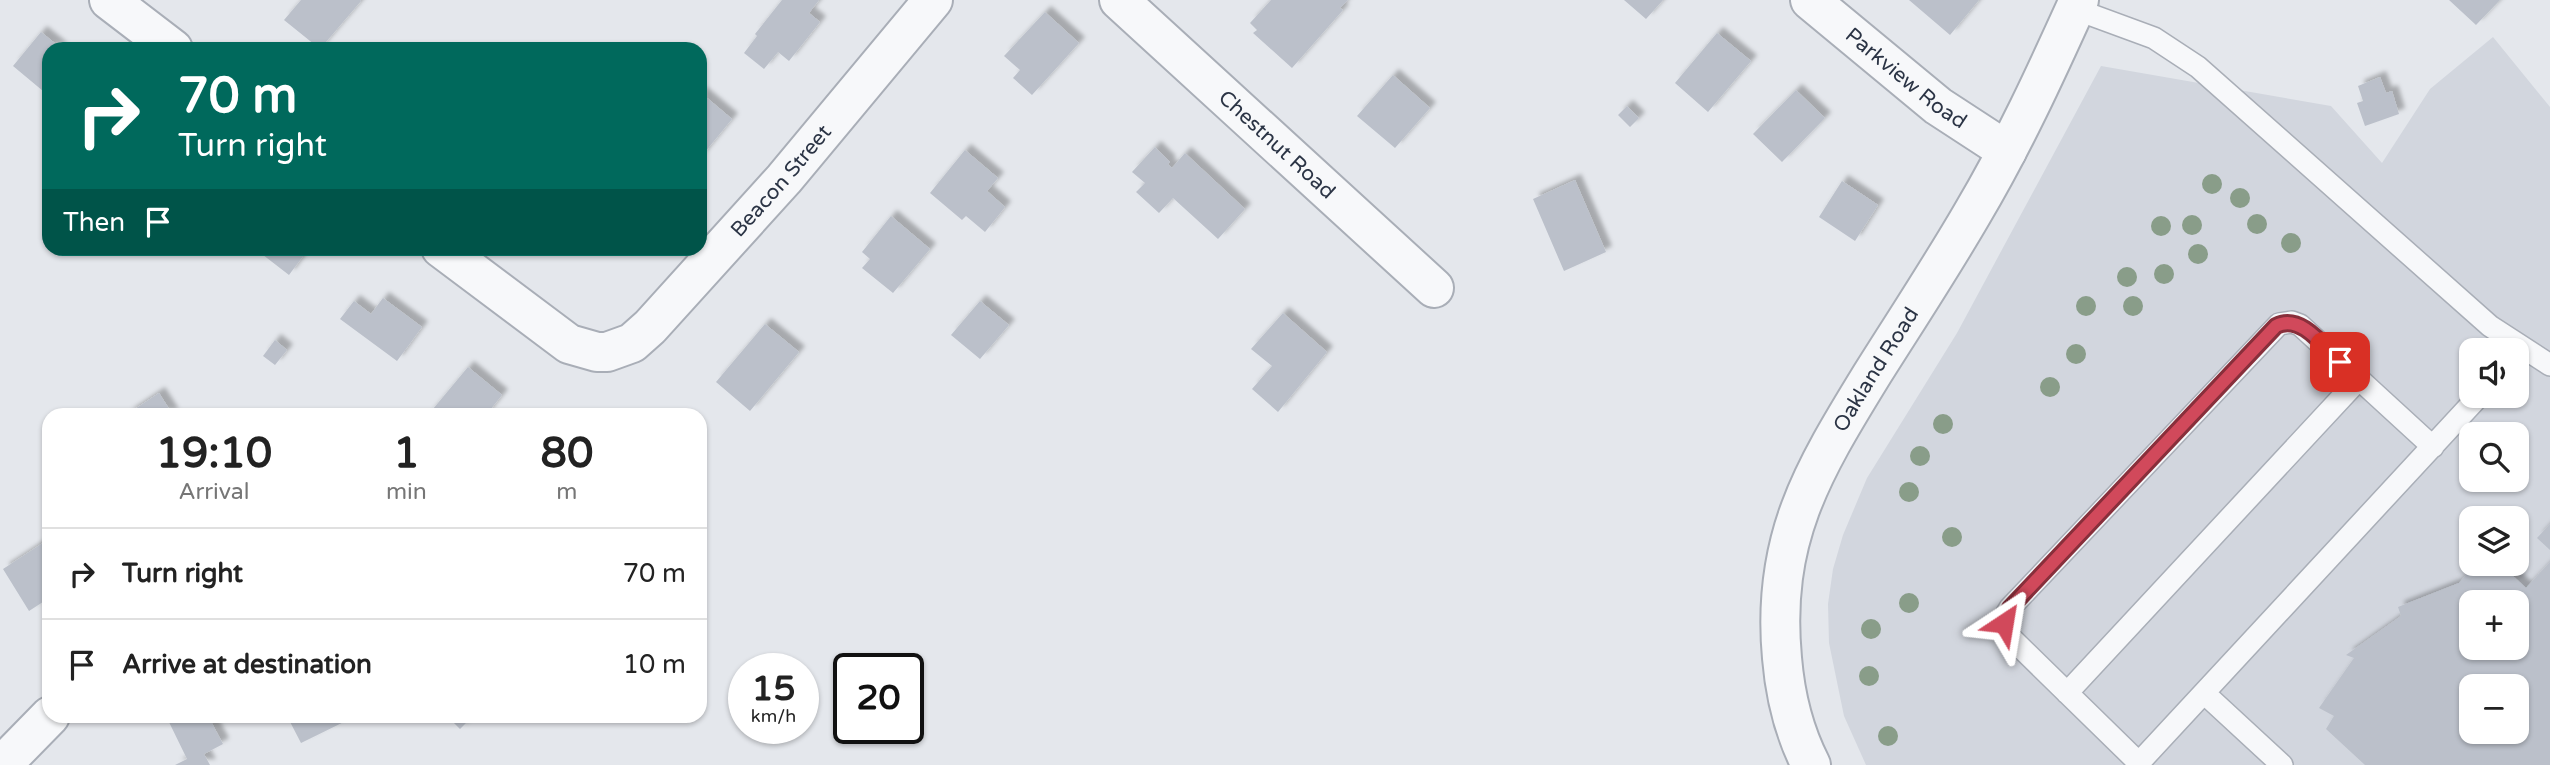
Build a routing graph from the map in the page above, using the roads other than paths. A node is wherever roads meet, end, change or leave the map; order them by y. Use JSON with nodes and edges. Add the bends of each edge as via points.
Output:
{"nodes":[{"id":1,"x":109,"y":0,"type":"edge"},
{"id":2,"x":933,"y":0,"type":"edge"},
{"id":3,"x":1119,"y":0,"type":"edge"},
{"id":4,"x":1810,"y":0,"type":"edge"},
{"id":5,"x":2077,"y":4,"type":"edge"},
{"id":6,"x":164,"y":42,"type":"edge"},
{"id":7,"x":2007,"y":151,"type":"junction"},
{"id":8,"x":452,"y":256,"type":"edge"},
{"id":9,"x":1434,"y":288,"type":"dead end"},
{"id":10,"x":2505,"y":338,"type":"edge"},
{"id":11,"x":2529,"y":354,"type":"edge"},
{"id":12,"x":2550,"y":365,"type":"edge"},
{"id":13,"x":2359,"y":379,"type":"junction"},
{"id":14,"x":2468,"y":408,"type":"edge"},
{"id":15,"x":2433,"y":447,"type":"junction"},
{"id":16,"x":2067,"y":693,"type":"junction"},
{"id":17,"x":2204,"y":693,"type":"junction"},
{"id":18,"x":43,"y":723,"type":"edge"},
{"id":19,"x":2139,"y":764,"type":"edge"},
{"id":20,"x":2,"y":765,"type":"edge"},
{"id":21,"x":1811,"y":765,"type":"edge"},
{"id":22,"x":2282,"y":765,"type":"edge"}],
"edges":[{"from":1,"to":6,"type":"street"},
{"from":2,"to":8,"type":"street","name":"Beacon Street","via":[[784,179],[632,343],[607,352],[569,344]]},
{"from":3,"to":9,"type":"street","name":"Chestnut Road"},
{"from":4,"to":7,"type":"street","name":"Parkview Road","via":[[1938,106]]},
{"from":5,"to":7,"type":"street","name":"Oakland Road"},
{"from":5,"to":10,"type":"lane","via":[[2154,38],[2198,67]]},
{"from":7,"to":21,"type":"street","name":"Oakland Road","via":[[1821,458],[1792,531],[1781,592],[1780,633],[1784,680]]},
{"from":11,"to":12,"type":"lane"},
{"from":13,"to":15,"type":"lane"},
{"from":13,"to":16,"type":"lane"},
{"from":13,"to":16,"type":"lane","via":[[2300,325],[2287,322],[2276,326],[2010,608],[2004,618],[2008,635]]},
{"from":14,"to":15,"type":"lane"},
{"from":15,"to":17,"type":"lane"},
{"from":16,"to":19,"type":"lane"},
{"from":17,"to":19,"type":"lane"},
{"from":17,"to":22,"type":"lane"},
{"from":18,"to":20,"type":"street"}]}
